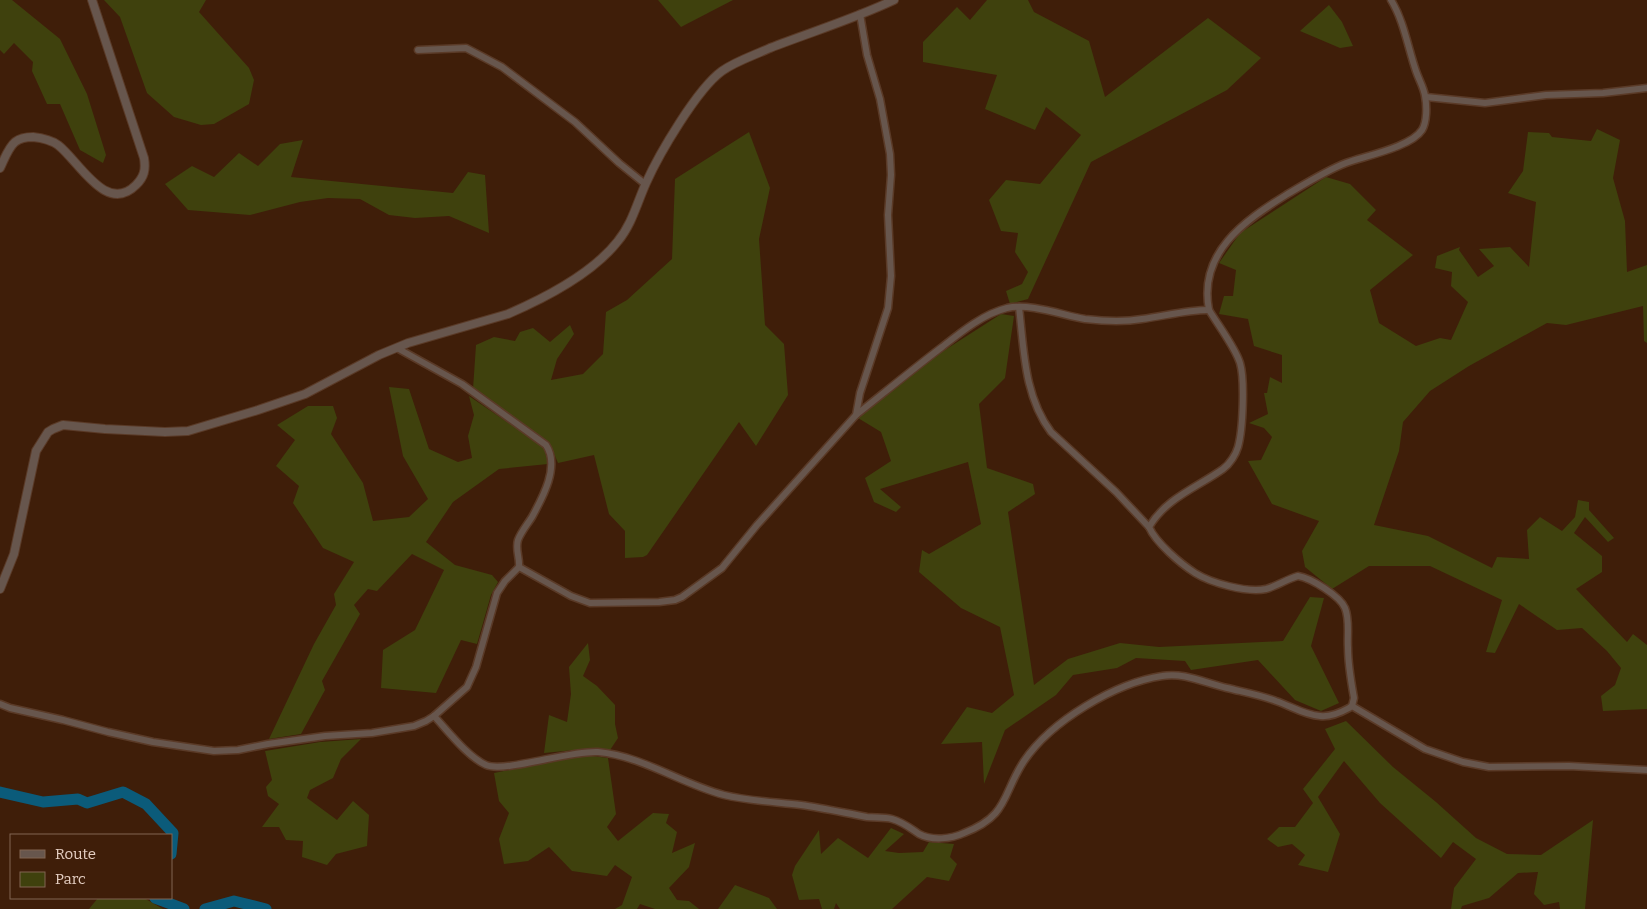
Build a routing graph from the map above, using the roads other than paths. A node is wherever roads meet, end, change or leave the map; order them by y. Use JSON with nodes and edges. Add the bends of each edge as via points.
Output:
{"nodes":[{"id":1,"x":92,"y":0,"type":"edge"},
{"id":2,"x":894,"y":0,"type":"edge"},
{"id":3,"x":1391,"y":0,"type":"edge"},
{"id":4,"x":860,"y":14,"type":"junction"},
{"id":5,"x":418,"y":50,"type":"dead end"},
{"id":6,"x":1647,"y":88,"type":"edge"},
{"id":7,"x":1426,"y":97,"type":"junction"},
{"id":8,"x":0,"y":168,"type":"edge"},
{"id":9,"x":645,"y":184,"type":"junction"},
{"id":10,"x":1207,"y":300,"type":"junction"},
{"id":11,"x":1019,"y":307,"type":"junction"},
{"id":12,"x":1198,"y":310,"type":"junction"},
{"id":13,"x":1209,"y":310,"type":"junction"},
{"id":14,"x":397,"y":348,"type":"junction"},
{"id":15,"x":856,"y":415,"type":"junction"},
{"id":16,"x":1149,"y":528,"type":"junction"},
{"id":17,"x":519,"y":567,"type":"junction"},
{"id":18,"x":0,"y":589,"type":"edge"},
{"id":19,"x":0,"y":704,"type":"edge"},
{"id":20,"x":1352,"y":706,"type":"junction"},
{"id":21,"x":434,"y":716,"type":"junction"},
{"id":22,"x":1647,"y":770,"type":"edge"}],
"edges":[{"from":1,"to":8,"type":"street","via":[[144,158],[146,169],[142,179],[123,194],[112,194],[91,180],[58,145],[38,137],[17,140]]},
{"from":2,"to":4,"type":"street"},
{"from":3,"to":7,"type":"street"},
{"from":4,"to":9,"type":"street","via":[[722,70],[686,114]]},
{"from":4,"to":15,"type":"street","via":[[890,154],[891,276],[888,308]]},
{"from":5,"to":9,"type":"street","via":[[466,48],[502,67],[575,122]]},
{"from":6,"to":7,"type":"street","via":[[1546,95],[1485,104]]},
{"from":7,"to":10,"type":"street","via":[[1426,118],[1417,135],[1331,170],[1257,213],[1238,229],[1214,263]]},
{"from":9,"to":14,"type":"street","via":[[619,241],[587,271],[508,314]]},
{"from":10,"to":12,"type":"street"},
{"from":10,"to":13,"type":"street"},
{"from":11,"to":12,"type":"street","via":[[1106,320],[1139,320]]},
{"from":11,"to":15,"type":"street","via":[[997,312],[961,332]]},
{"from":11,"to":16,"type":"street","via":[[1031,391],[1042,421]]},
{"from":12,"to":13,"type":"street"},
{"from":13,"to":16,"type":"street","via":[[1240,362],[1243,379],[1238,446],[1226,467],[1180,494]]},
{"from":14,"to":17,"type":"street","via":[[462,384],[541,441],[550,451],[551,469],[545,488],[518,541]]},
{"from":14,"to":18,"type":"street","via":[[292,399],[188,431],[63,426],[48,432],[36,451],[14,554]]},
{"from":15,"to":17,"type":"street","via":[[722,568],[682,597],[659,602],[590,603]]},
{"from":16,"to":20,"type":"street","via":[[1182,563],[1204,577],[1224,584],[1266,589],[1298,576],[1310,580],[1336,598],[1345,607],[1347,619]]},
{"from":17,"to":21,"type":"street","via":[[497,593],[470,682]]},
{"from":19,"to":21,"type":"street","via":[[108,732],[214,751],[389,731],[414,726]]},
{"from":20,"to":21,"type":"street","via":[[1331,716],[1321,716],[1304,713],[1266,697],[1173,674],[1134,683],[1090,703],[1041,741],[1021,766],[1003,804],[989,820],[962,834],[940,838],[924,836],[888,818],[724,795],[615,754],[587,752],[490,766],[476,758]]},
{"from":20,"to":22,"type":"street","via":[[1425,749],[1463,762],[1500,768],[1569,766]]}]}
